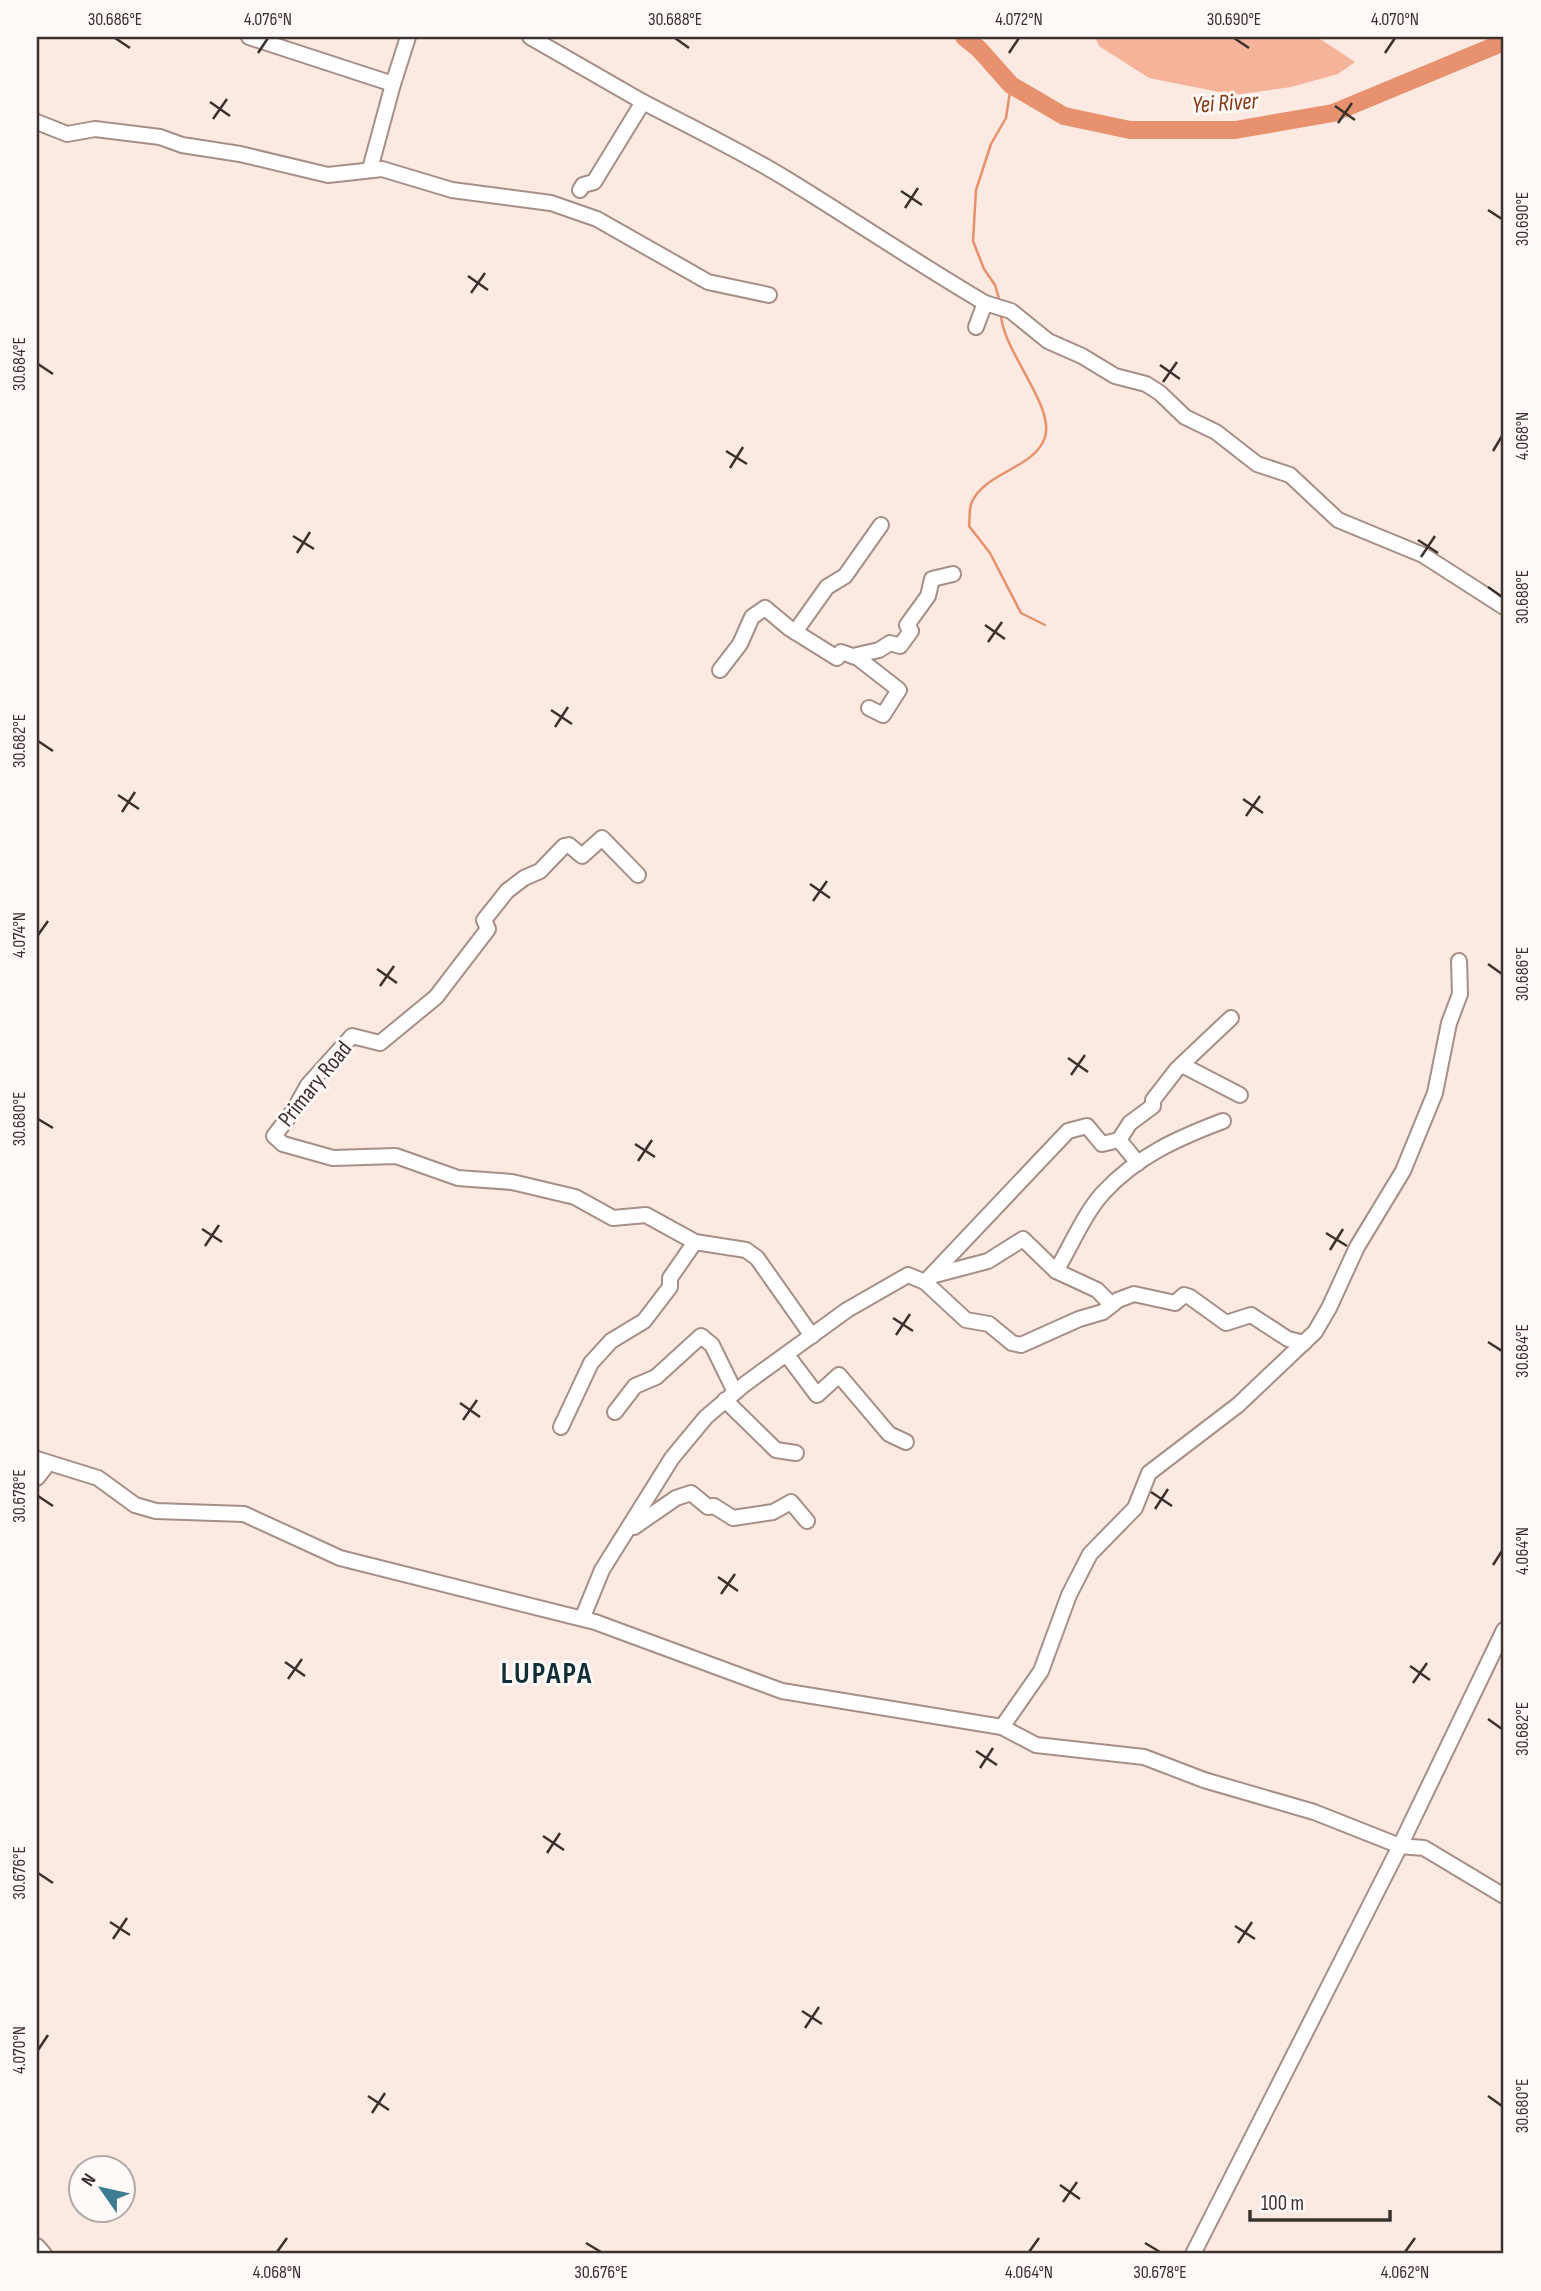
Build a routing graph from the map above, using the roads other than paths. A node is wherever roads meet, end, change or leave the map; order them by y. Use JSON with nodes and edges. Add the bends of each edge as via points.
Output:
{"nodes":[{"id":1,"x":249,"y":37,"type":"edge"},
{"id":2,"x":408,"y":37,"type":"edge"},
{"id":3,"x":530,"y":37,"type":"edge"},
{"id":4,"x":393,"y":84,"type":"junction"},
{"id":5,"x":643,"y":102,"type":"junction"},
{"id":6,"x":37,"y":122,"type":"edge"},
{"id":7,"x":370,"y":169,"type":"junction"},
{"id":8,"x":580,"y":190,"type":"dead end"},
{"id":9,"x":769,"y":295,"type":"dead end"},
{"id":10,"x":985,"y":303,"type":"junction"},
{"id":11,"x":976,"y":327,"type":"dead end"},
{"id":12,"x":881,"y":525,"type":"dead end"},
{"id":13,"x":953,"y":574,"type":"dead end"},
{"id":14,"x":1504,"y":607,"type":"edge"},
{"id":15,"x":795,"y":632,"type":"junction"},
{"id":16,"x":853,"y":656,"type":"junction"},
{"id":17,"x":720,"y":670,"type":"dead end"},
{"id":18,"x":869,"y":708,"type":"dead end"},
{"id":19,"x":638,"y":875,"type":"dead end"},
{"id":20,"x":1459,"y":961,"type":"dead end"},
{"id":21,"x":1231,"y":1018,"type":"dead end"},
{"id":22,"x":1182,"y":1065,"type":"junction"},
{"id":23,"x":1240,"y":1095,"type":"dead end"},
{"id":24,"x":1223,"y":1121,"type":"dead end"},
{"id":25,"x":1119,"y":1140,"type":"junction"},
{"id":26,"x":1138,"y":1163,"type":"junction"},
{"id":27,"x":695,"y":1242,"type":"junction"},
{"id":28,"x":1056,"y":1271,"type":"junction"},
{"id":29,"x":927,"y":1279,"type":"junction"},
{"id":30,"x":1112,"y":1305,"type":"junction"},
{"id":31,"x":812,"y":1336,"type":"junction"},
{"id":32,"x":1304,"y":1343,"type":"junction"},
{"id":33,"x":787,"y":1355,"type":"junction"},
{"id":34,"x":730,"y":1396,"type":"junction"},
{"id":35,"x":615,"y":1412,"type":"dead end"},
{"id":36,"x":561,"y":1427,"type":"dead end"},
{"id":37,"x":906,"y":1442,"type":"dead end"},
{"id":38,"x":796,"y":1453,"type":"dead end"},
{"id":39,"x":43,"y":1462,"type":"edge"},
{"id":40,"x":37,"y":1478,"type":"edge"},
{"id":41,"x":807,"y":1521,"type":"dead end"},
{"id":42,"x":627,"y":1532,"type":"junction"},
{"id":43,"x":585,"y":1619,"type":"junction"},
{"id":44,"x":1504,"y":1630,"type":"edge"},
{"id":45,"x":1002,"y":1727,"type":"junction"},
{"id":46,"x":1400,"y":1846,"type":"junction"},
{"id":47,"x":1504,"y":1896,"type":"edge"},
{"id":48,"x":37,"y":2246,"type":"edge"},
{"id":49,"x":44,"y":2254,"type":"edge"},
{"id":50,"x":1193,"y":2254,"type":"edge"}],
"edges":[{"from":1,"to":4,"type":"street"},
{"from":2,"to":4,"type":"street"},
{"from":3,"to":5,"type":"street"},
{"from":4,"to":7,"type":"street"},
{"from":5,"to":8,"type":"street","via":[[594,183]]},
{"from":5,"to":10,"type":"street","via":[[786,178]]},
{"from":6,"to":7,"type":"street","via":[[67,134],[94,129],[160,137],[328,175]]},
{"from":7,"to":9,"type":"street","via":[[452,190],[551,203],[597,219],[708,282]]},
{"from":10,"to":11,"type":"street"},
{"from":10,"to":14,"type":"street","via":[[1011,311],[1048,341],[1115,376],[1146,384],[1185,417],[1216,432],[1257,464],[1290,475],[1338,520],[1423,555]]},
{"from":12,"to":15,"type":"street","via":[[845,576],[827,587]]},
{"from":13,"to":16,"type":"street","via":[[932,579],[928,596],[907,625],[911,631],[900,646],[890,643]]},
{"from":15,"to":16,"type":"street","via":[[837,658],[841,652]]},
{"from":15,"to":17,"type":"street","via":[[765,608],[752,617],[740,645]]},
{"from":16,"to":18,"type":"street","via":[[899,690],[883,715]]},
{"from":19,"to":27,"type":"street","name":"Primary Road","via":[[602,838],[582,856],[564,846],[540,871],[507,891],[491,910],[484,920],[488,929],[436,998],[380,1043],[352,1036],[308,1086],[274,1136],[283,1144],[333,1158],[396,1156],[458,1178],[512,1182],[575,1197],[613,1218],[646,1215]]},
{"from":20,"to":32,"type":"street","via":[[1460,994],[1449,1023],[1435,1093],[1403,1171],[1357,1247],[1329,1308]]},
{"from":21,"to":22,"type":"street"},
{"from":22,"to":23,"type":"street"},
{"from":22,"to":25,"type":"street","via":[[1153,1106],[1130,1123]]},
{"from":24,"to":26,"type":"street","via":[[1161,1146]]},
{"from":25,"to":26,"type":"street"},
{"from":25,"to":29,"type":"street","via":[[1102,1144],[1087,1126],[1068,1131]]},
{"from":26,"to":28,"type":"street","via":[[1102,1194]]},
{"from":27,"to":31,"type":"street","via":[[746,1250],[757,1258]]},
{"from":27,"to":36,"type":"street","via":[[644,1321],[611,1341],[591,1363]]},
{"from":28,"to":29,"type":"street","via":[[1023,1239],[988,1261]]},
{"from":28,"to":30,"type":"street","via":[[1097,1290]]},
{"from":29,"to":30,"type":"street","via":[[967,1320],[989,1324],[1021,1345]]},
{"from":29,"to":31,"type":"street","via":[[908,1275]]},
{"from":30,"to":32,"type":"street","via":[[1133,1294],[1173,1303],[1184,1295],[1226,1322],[1251,1315],[1288,1339]]},
{"from":31,"to":33,"type":"street"},
{"from":32,"to":45,"type":"street","via":[[1238,1405],[1149,1473],[1135,1508],[1090,1554],[1069,1595],[1041,1671]]},
{"from":33,"to":34,"type":"street"},
{"from":33,"to":37,"type":"street","via":[[817,1395],[839,1375],[889,1434]]},
{"from":34,"to":35,"type":"street","via":[[712,1345],[701,1336],[656,1377],[635,1386]]},
{"from":34,"to":38,"type":"street","via":[[776,1450]]},
{"from":34,"to":42,"type":"street","via":[[672,1458]]},
{"from":39,"to":40,"type":"street"},
{"from":39,"to":43,"type":"street","via":[[98,1478],[135,1506],[244,1514],[340,1558]]},
{"from":41,"to":42,"type":"street","via":[[791,1502],[773,1512],[733,1518],[691,1493],[676,1498]]},
{"from":42,"to":43,"type":"street","via":[[602,1570]]},
{"from":43,"to":45,"type":"street","via":[[782,1691]]},
{"from":44,"to":46,"type":"street"},
{"from":45,"to":46,"type":"street","via":[[1036,1745],[1144,1757],[1314,1812]]},
{"from":46,"to":47,"type":"street","via":[[1424,1848]]},
{"from":46,"to":50,"type":"street"},
{"from":48,"to":49,"type":"street"}]}
